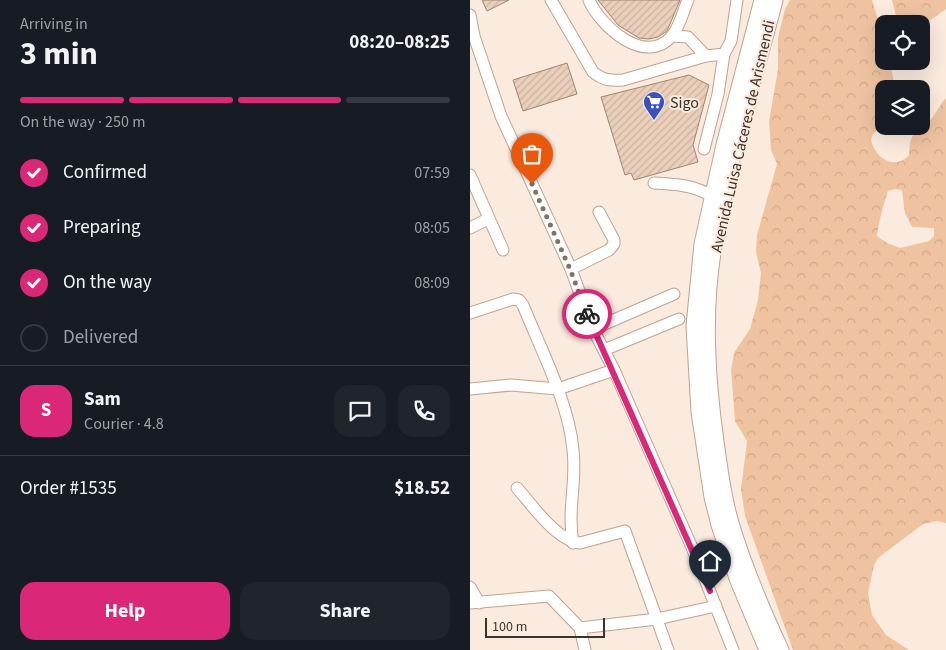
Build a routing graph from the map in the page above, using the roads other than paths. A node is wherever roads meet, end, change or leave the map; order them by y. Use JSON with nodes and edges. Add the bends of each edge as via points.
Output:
{"nodes":[{"id":1,"x":551,"y":0,"type":"edge"},
{"id":2,"x":589,"y":0,"type":"edge"},
{"id":3,"x":688,"y":0,"type":"edge"},
{"id":4,"x":737,"y":0,"type":"edge"},
{"id":5,"x":760,"y":0,"type":"edge"},
{"id":6,"x":775,"y":0,"type":"edge"},
{"id":7,"x":470,"y":15,"type":"edge"},
{"id":8,"x":672,"y":36,"type":"junction"},
{"id":9,"x":724,"y":54,"type":"junction"},
{"id":10,"x":706,"y":56,"type":"junction"},
{"id":11,"x":704,"y":149,"type":"dead end"},
{"id":12,"x":470,"y":174,"type":"edge"},
{"id":13,"x":654,"y":183,"type":"dead end"},
{"id":14,"x":712,"y":196,"type":"junction"},
{"id":15,"x":598,"y":212,"type":"dead end"},
{"id":16,"x":488,"y":219,"type":"junction"},
{"id":17,"x":470,"y":228,"type":"edge"},
{"id":18,"x":503,"y":250,"type":"dead end"},
{"id":19,"x":570,"y":269,"type":"junction"},
{"id":20,"x":674,"y":294,"type":"dead end"},
{"id":21,"x":470,"y":313,"type":"edge"},
{"id":22,"x":679,"y":320,"type":"dead end"},
{"id":23,"x":593,"y":329,"type":"junction"},
{"id":24,"x":604,"y":350,"type":"junction"},
{"id":25,"x":614,"y":370,"type":"junction"},
{"id":26,"x":470,"y":389,"type":"edge"},
{"id":27,"x":558,"y":389,"type":"junction"},
{"id":28,"x":517,"y":488,"type":"dead end"},
{"id":29,"x":573,"y":543,"type":"junction"},
{"id":30,"x":470,"y":587,"type":"edge"},
{"id":31,"x":474,"y":603,"type":"edge"},
{"id":32,"x":716,"y":606,"type":"junction"},
{"id":33,"x":657,"y":619,"type":"junction"},
{"id":34,"x":580,"y":628,"type":"junction"},
{"id":35,"x":585,"y":650,"type":"edge"},
{"id":36,"x":668,"y":650,"type":"edge"},
{"id":37,"x":733,"y":650,"type":"edge"},
{"id":38,"x":767,"y":650,"type":"edge"},
{"id":39,"x":781,"y":650,"type":"edge"}],
"edges":[{"from":1,"to":10,"type":"street","via":[[593,72],[606,80],[622,80]]},
{"from":2,"to":8,"type":"street","via":[[610,29],[634,43],[655,46]]},
{"from":3,"to":8,"type":"street"},
{"from":4,"to":9,"type":"street","via":[[730,41]]},
{"from":5,"to":14,"type":"main road","name":"Avenida Luisa Cáceres de Arismendi"},
{"from":6,"to":39,"type":"main road","name":"Avenida Luisa Cáceres de Arismendi","via":[[714,246],[707,327],[712,411],[726,504],[749,577]]},
{"from":7,"to":19,"type":"street","via":[[501,116]]},
{"from":8,"to":10,"type":"street","via":[[688,37]]},
{"from":9,"to":10,"type":"street"},
{"from":9,"to":11,"type":"street"},
{"from":12,"to":16,"type":"street"},
{"from":13,"to":14,"type":"street","via":[[682,184]]},
{"from":14,"to":38,"type":"main road","name":"Avenida Luisa Cáceres de Arismendi","via":[[702,244],[695,311],[699,412],[719,525],[738,582]]},
{"from":15,"to":19,"type":"street","via":[[614,244],[609,250]]},
{"from":16,"to":17,"type":"street"},
{"from":16,"to":18,"type":"street"},
{"from":19,"to":23,"type":"street"},
{"from":20,"to":23,"type":"street"},
{"from":21,"to":27,"type":"street","via":[[513,299],[519,300]]},
{"from":22,"to":24,"type":"street"},
{"from":23,"to":24,"type":"street"},
{"from":24,"to":25,"type":"street"},
{"from":25,"to":27,"type":"street"},
{"from":25,"to":32,"type":"street"},
{"from":26,"to":27,"type":"street","via":[[512,385]]},
{"from":27,"to":29,"type":"street","via":[[573,448],[570,509]]},
{"from":28,"to":29,"type":"street","via":[[550,526]]},
{"from":29,"to":33,"type":"street","via":[[625,531]]},
{"from":30,"to":31,"type":"street"},
{"from":31,"to":34,"type":"street","via":[[544,594]]},
{"from":32,"to":33,"type":"street"},
{"from":32,"to":37,"type":"street"},
{"from":33,"to":34,"type":"street"},
{"from":33,"to":36,"type":"street"},
{"from":34,"to":35,"type":"street"}]}
